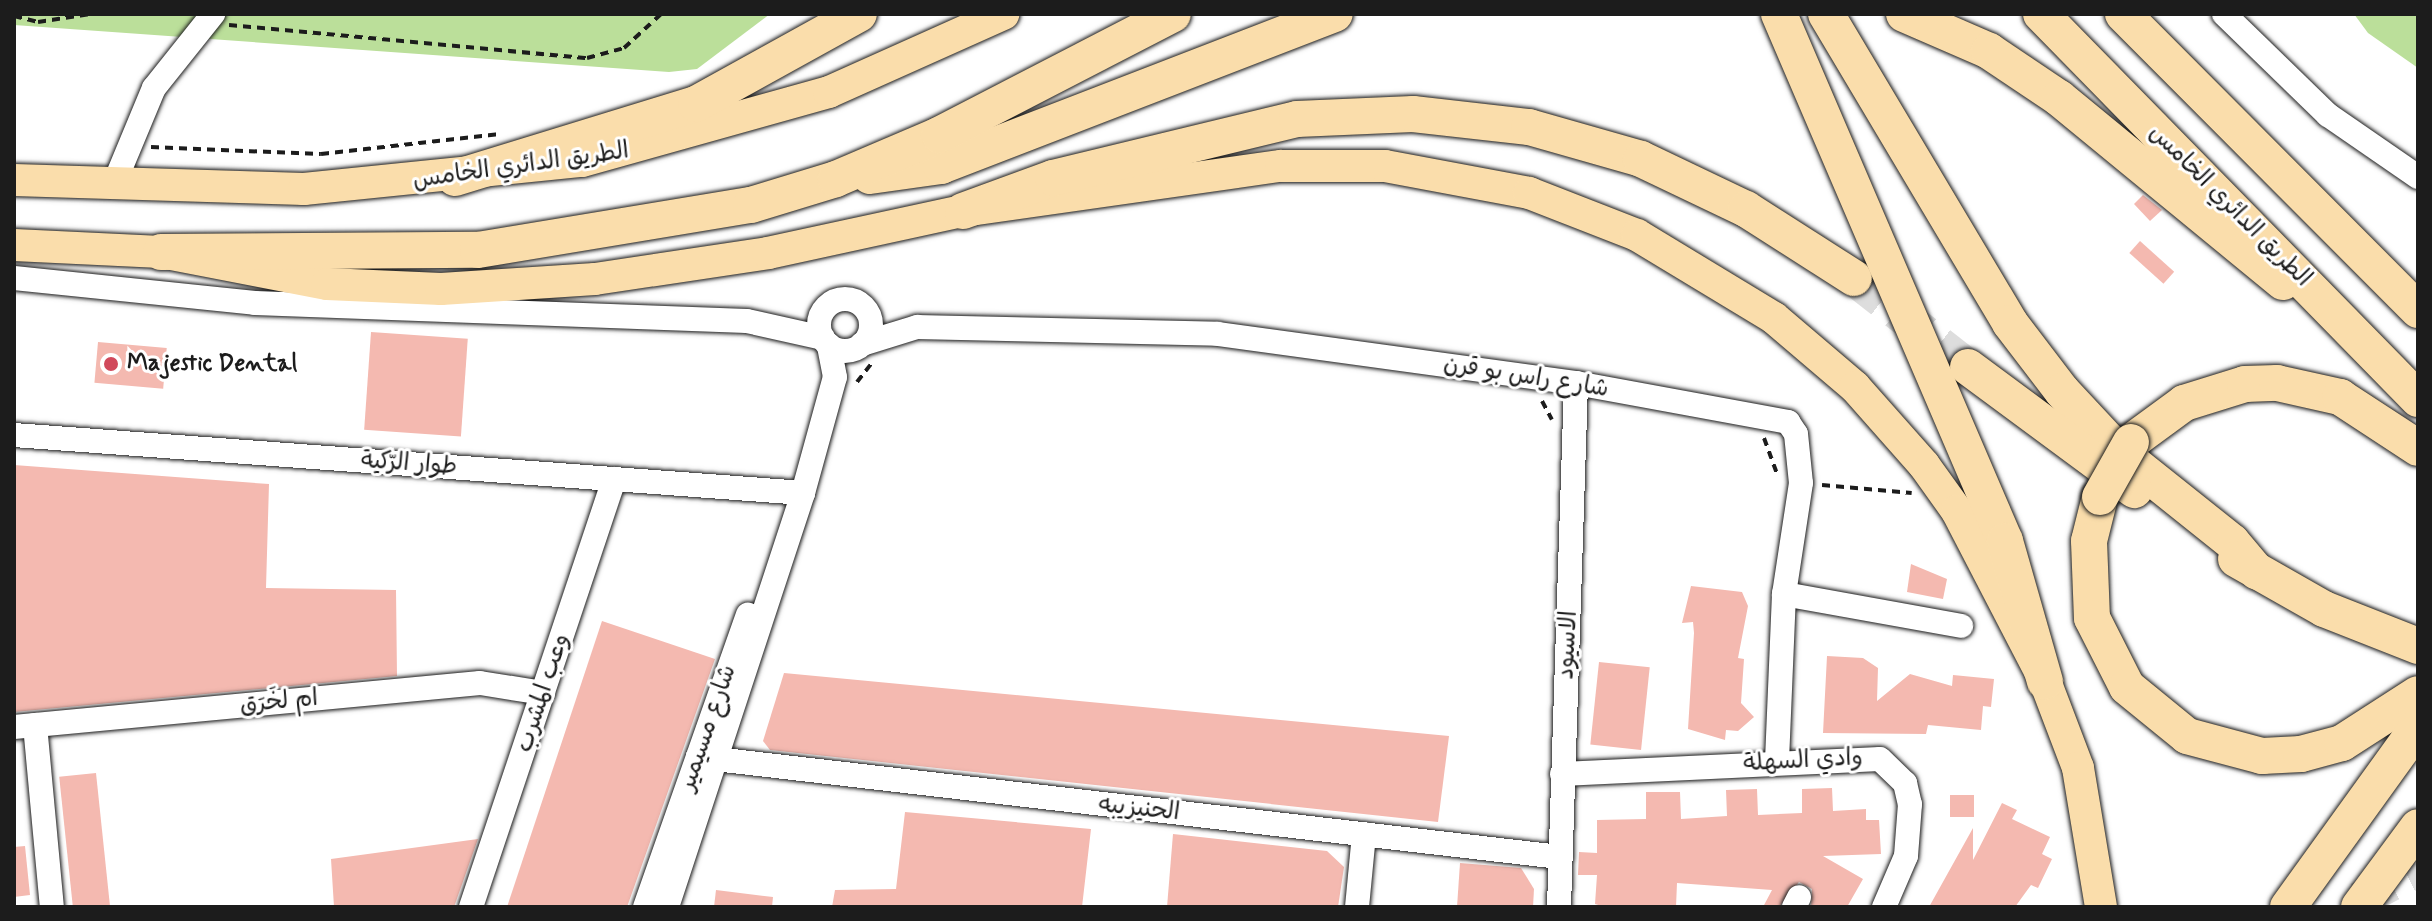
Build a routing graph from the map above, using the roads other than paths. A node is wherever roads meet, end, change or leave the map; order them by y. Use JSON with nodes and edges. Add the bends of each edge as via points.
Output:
{"nodes":[{"id":1,"x":859,"y":14,"type":"edge"},
{"id":2,"x":1003,"y":14,"type":"edge"},
{"id":3,"x":1173,"y":14,"type":"edge"},
{"id":4,"x":1335,"y":14,"type":"edge"},
{"id":5,"x":1779,"y":14,"type":"edge"},
{"id":6,"x":1826,"y":14,"type":"edge"},
{"id":7,"x":1904,"y":14,"type":"edge"},
{"id":8,"x":2041,"y":14,"type":"edge"},
{"id":9,"x":2123,"y":14,"type":"edge"},
{"id":10,"x":2224,"y":14,"type":"edge"},
{"id":11,"x":213,"y":15,"type":"edge"},
{"id":12,"x":2418,"y":177,"type":"edge"},
{"id":13,"x":455,"y":178,"type":"junction"},
{"id":14,"x":836,"y":179,"type":"junction"},
{"id":15,"x":14,"y":180,"type":"edge"},
{"id":16,"x":114,"y":184,"type":"junction"},
{"id":17,"x":963,"y":211,"type":"junction"},
{"id":18,"x":14,"y":245,"type":"edge"},
{"id":19,"x":161,"y":252,"type":"junction"},
{"id":20,"x":14,"y":278,"type":"edge"},
{"id":21,"x":1854,"y":278,"type":"tunnel mouth"},
{"id":22,"x":2418,"y":310,"type":"edge"},
{"id":23,"x":868,"y":311,"type":"junction"},
{"id":24,"x":2335,"y":313,"type":"junction"},
{"id":25,"x":917,"y":327,"type":"junction"},
{"id":26,"x":849,"y":346,"type":"junction"},
{"id":27,"x":1968,"y":367,"type":"tunnel mouth"},
{"id":28,"x":1576,"y":383,"type":"junction"},
{"id":29,"x":2418,"y":399,"type":"edge"},
{"id":30,"x":14,"y":435,"type":"edge"},
{"id":31,"x":2418,"y":448,"type":"edge"},
{"id":32,"x":614,"y":479,"type":"junction"},
{"id":33,"x":803,"y":493,"type":"junction"},
{"id":34,"x":2257,"y":572,"type":"junction"},
{"id":35,"x":1784,"y":594,"type":"junction"},
{"id":36,"x":1961,"y":626,"type":"dead end"},
{"id":37,"x":2418,"y":646,"type":"edge"},
{"id":38,"x":2045,"y":681,"type":"junction"},
{"id":39,"x":543,"y":693,"type":"junction"},
{"id":40,"x":2418,"y":694,"type":"edge"},
{"id":41,"x":24,"y":726,"type":"edge"},
{"id":42,"x":2418,"y":727,"type":"edge"},
{"id":43,"x":708,"y":760,"type":"junction"},
{"id":44,"x":1777,"y":762,"type":"junction"},
{"id":45,"x":1562,"y":774,"type":"junction"},
{"id":46,"x":2416,"y":830,"type":"edge"},
{"id":47,"x":1364,"y":834,"type":"junction"},
{"id":48,"x":1560,"y":857,"type":"junction"},
{"id":49,"x":665,"y":891,"type":"edge"},
{"id":50,"x":52,"y":907,"type":"edge"},
{"id":51,"x":471,"y":907,"type":"edge"},
{"id":52,"x":645,"y":907,"type":"edge"},
{"id":53,"x":1357,"y":907,"type":"edge"},
{"id":54,"x":1559,"y":907,"type":"edge"},
{"id":55,"x":1884,"y":907,"type":"edge"},
{"id":56,"x":2101,"y":907,"type":"edge"},
{"id":57,"x":2288,"y":907,"type":"edge"},
{"id":58,"x":2359,"y":907,"type":"edge"}],
"edges":[{"from":1,"to":13,"type":"highway","via":[[696,104]]},
{"from":2,"to":13,"type":"main road","name":"الطريق الدائري الخامس","via":[[905,62],[737,122],[582,161]]},
{"from":3,"to":14,"type":"highway","via":[[1039,88]]},
{"from":4,"to":14,"type":"highway","via":[[941,166]]},
{"from":5,"to":38,"type":"highway","via":[[2005,541]]},
{"from":6,"to":34,"type":"highway","via":[[2010,323],[2062,391],[2118,451],[2232,542]]},
{"from":7,"to":24,"type":"highway","via":[[1989,51],[2059,98],[2253,264]]},
{"from":8,"to":24,"type":"highway","name":"الطريق الدائري الخامس"},
{"from":9,"to":22,"type":"highway"},
{"from":10,"to":12,"type":"street","via":[[2328,115]]},
{"from":11,"to":16,"type":"street","via":[[154,88]]},
{"from":13,"to":16,"type":"main road","name":"الطريق الدائري الخامس","via":[[304,189]]},
{"from":14,"to":19,"type":"highway","via":[[751,205],[544,243],[324,255]]},
{"from":15,"to":16,"type":"main road","name":"الطريق الدائري الخامس"},
{"from":17,"to":19,"type":"main road","via":[[768,253],[513,286],[327,284]]},
{"from":17,"to":21,"type":"highway","via":[[1053,178],[1297,119],[1428,115],[1529,127],[1641,159],[1746,209]]},
{"from":17,"to":38,"type":"main road","via":[[1225,173],[1345,164],[1449,174],[1588,213],[1730,288],[1855,387],[1957,511]]},
{"from":18,"to":19,"type":"main road"},
{"from":20,"to":26,"type":"street","via":[[255,303],[747,321]]},
{"from":23,"to":25,"type":"street","name":"شارع راس بو قرن"},
{"from":23,"to":26,"type":"street","via":[[871,328]]},
{"from":23,"to":26,"type":"street","name":"شارع راس بو قرن","via":[[854,300],[836,300],[823,312]]},
{"from":24,"to":29,"type":"highway","name":"الطريق الدائري الخامس"},
{"from":25,"to":26,"type":"street","name":"شارع راس بو قرن"},
{"from":25,"to":28,"type":"street","name":"شارع راس بو قرن","via":[[1218,334]]},
{"from":26,"to":33,"type":"street","name":"شارع مسيمير","via":[[845,382]]},
{"from":27,"to":34,"type":"highway"},
{"from":28,"to":35,"type":"street","name":"شارع راس بو قرن","via":[[1788,422],[1796,434],[1801,483]]},
{"from":28,"to":45,"type":"street","name":"الاسيود"},
{"from":30,"to":32,"type":"street","name":"طوار الرّكية"},
{"from":31,"to":40,"type":"highway","bridge":true,"via":[[2340,397],[2277,383],[2213,391],[2131,442],[2100,497],[2089,541],[2090,605],[2106,654],[2127,687],[2166,722],[2224,750],[2301,754],[2342,743]]},
{"from":32,"to":33,"type":"street","name":"طوار الرّكية"},
{"from":32,"to":39,"type":"street","name":"وعب المشرب"},
{"from":33,"to":43,"type":"street","name":"شارع مسيمير"},
{"from":34,"to":37,"type":"highway"},
{"from":35,"to":36,"type":"street"},
{"from":35,"to":44,"type":"street","name":"شارع راس بو قرن"},
{"from":38,"to":56,"type":"main road","via":[[2078,768]]},
{"from":39,"to":41,"type":"street","name":"ام لخَرَق","via":[[480,683]]},
{"from":39,"to":51,"type":"street","name":"وعب المشرب"},
{"from":41,"to":50,"type":"street"},
{"from":42,"to":57,"type":"highway","via":[[2363,795]]},
{"from":43,"to":47,"type":"street","name":"الحنيزيبه"},
{"from":43,"to":49,"type":"street","name":"شارع مسيمير"},
{"from":44,"to":45,"type":"street","name":"وادي السهلة"},
{"from":44,"to":55,"type":"street","name":"وادي السهلة","via":[[1865,755],[1905,783],[1906,856]]},
{"from":45,"to":48,"type":"street","name":"الاسيود"},
{"from":46,"to":58,"type":"highway"},
{"from":47,"to":48,"type":"street","name":"الحنيزيبه"},
{"from":47,"to":53,"type":"street"},
{"from":48,"to":54,"type":"street","name":"الاسيود"},
{"from":49,"to":52,"type":"street","name":"شارع مسيمير"}]}
